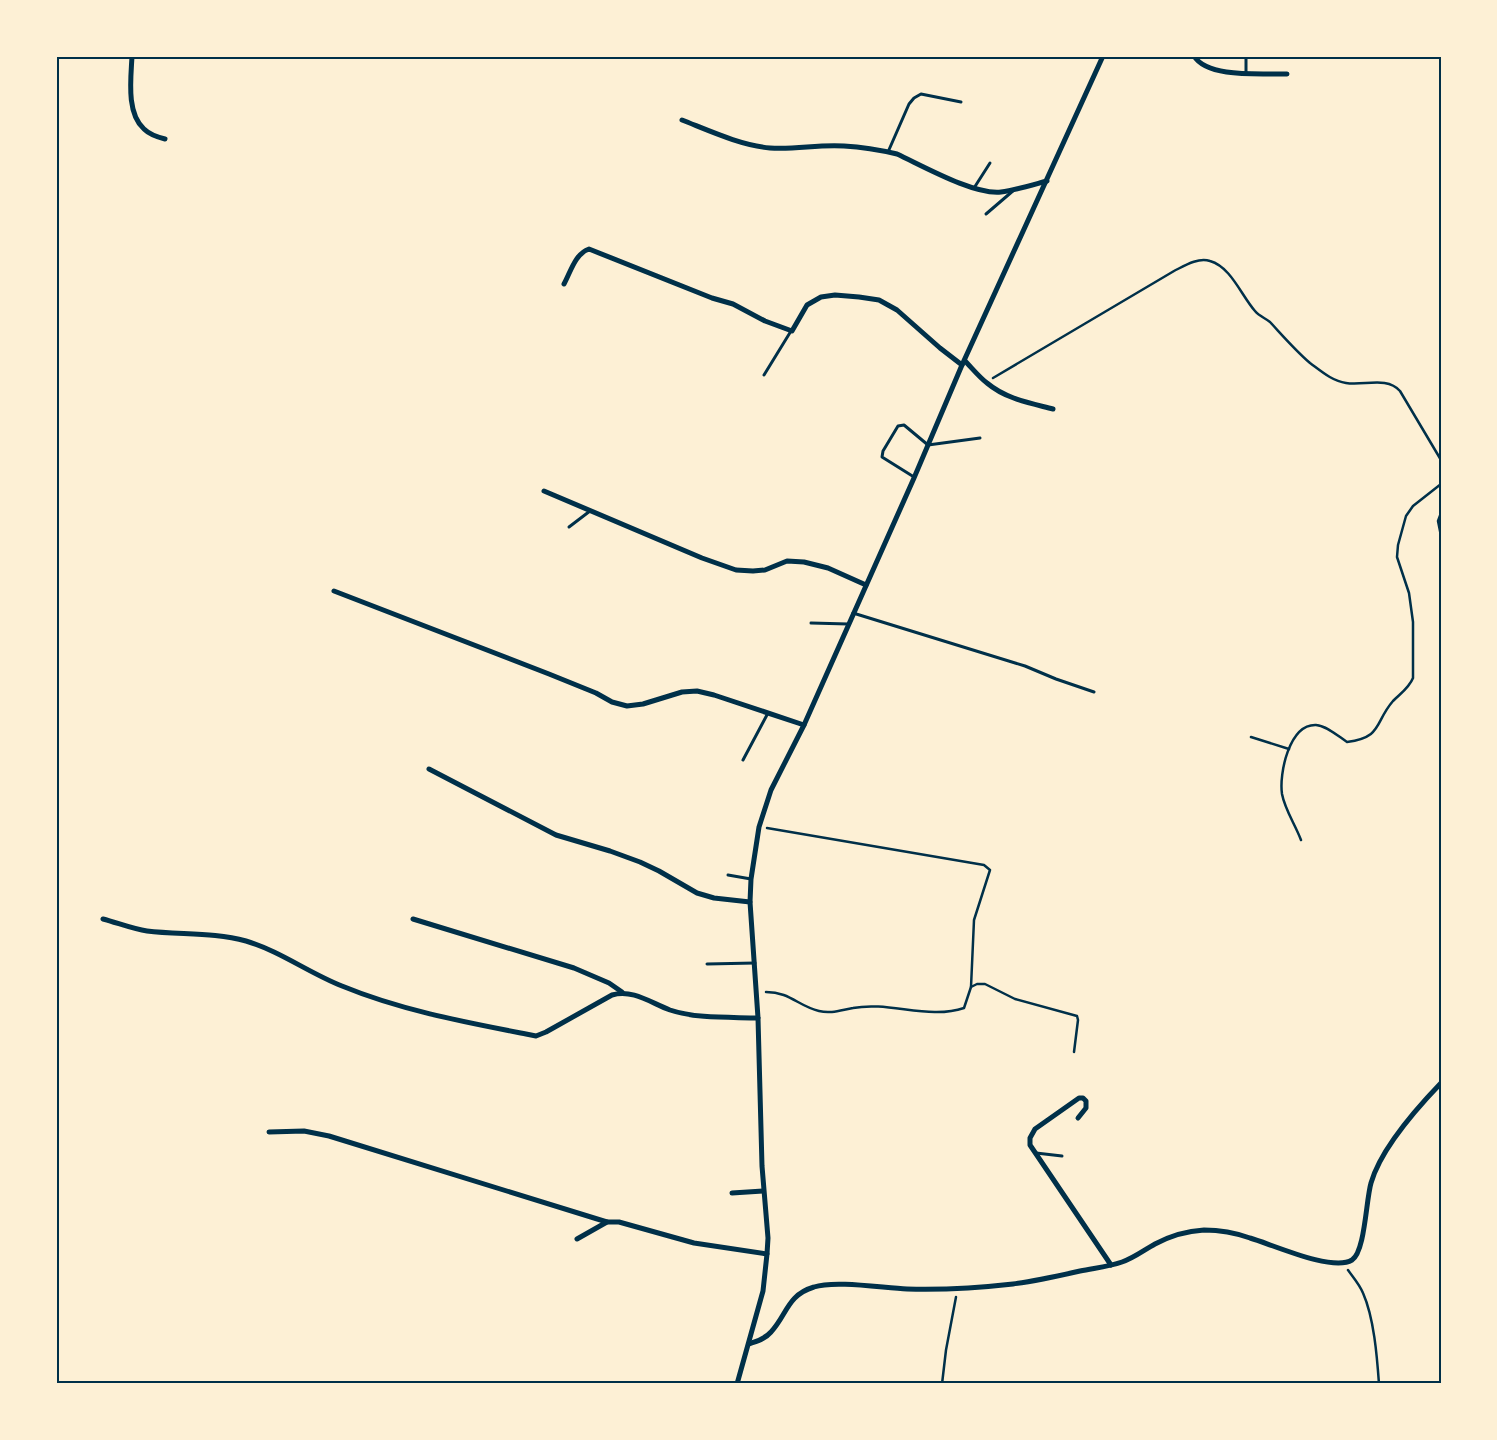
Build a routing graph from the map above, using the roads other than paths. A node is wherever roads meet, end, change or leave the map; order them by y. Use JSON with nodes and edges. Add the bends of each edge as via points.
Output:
{"nodes":[{"id":1,"x":132,"y":56,"type":"edge"},
{"id":2,"x":1103,"y":56,"type":"edge"},
{"id":3,"x":1194,"y":56,"type":"edge"},
{"id":4,"x":1246,"y":56,"type":"edge"},
{"id":5,"x":1246,"y":73,"type":"junction"},
{"id":6,"x":1287,"y":74,"type":"dead end"},
{"id":7,"x":961,"y":102,"type":"dead end"},
{"id":8,"x":682,"y":120,"type":"dead end"},
{"id":9,"x":165,"y":139,"type":"dead end"},
{"id":10,"x":888,"y":152,"type":"junction"},
{"id":11,"x":990,"y":163,"type":"dead end"},
{"id":12,"x":1046,"y":181,"type":"junction"},
{"id":13,"x":973,"y":188,"type":"junction"},
{"id":14,"x":1016,"y":188,"type":"junction"},
{"id":15,"x":986,"y":214,"type":"dead end"},
{"id":16,"x":564,"y":284,"type":"dead end"},
{"id":17,"x":792,"y":331,"type":"junction"},
{"id":18,"x":963,"y":363,"type":"junction"},
{"id":19,"x":764,"y":375,"type":"dead end"},
{"id":20,"x":1053,"y":409,"type":"dead end"},
{"id":21,"x":980,"y":438,"type":"dead end"},
{"id":22,"x":928,"y":445,"type":"junction"},
{"id":23,"x":914,"y":478,"type":"junction"},
{"id":24,"x":544,"y":491,"type":"dead end"},
{"id":25,"x":590,"y":510,"type":"junction"},
{"id":26,"x":569,"y":527,"type":"dead end"},
{"id":27,"x":866,"y":585,"type":"junction"},
{"id":28,"x":334,"y":591,"type":"dead end"},
{"id":29,"x":853,"y":613,"type":"junction"},
{"id":30,"x":811,"y":623,"type":"dead end"},
{"id":31,"x":848,"y":624,"type":"junction"},
{"id":32,"x":1094,"y":692,"type":"dead end"},
{"id":33,"x":769,"y":713,"type":"junction"},
{"id":34,"x":804,"y":724,"type":"junction"},
{"id":35,"x":743,"y":760,"type":"dead end"},
{"id":36,"x":429,"y":769,"type":"dead end"},
{"id":37,"x":728,"y":875,"type":"dead end"},
{"id":38,"x":751,"y":880,"type":"junction"},
{"id":39,"x":750,"y":902,"type":"junction"},
{"id":40,"x":103,"y":919,"type":"dead end"},
{"id":41,"x":413,"y":919,"type":"dead end"},
{"id":42,"x":755,"y":963,"type":"junction"},
{"id":43,"x":707,"y":964,"type":"dead end"},
{"id":44,"x":622,"y":992,"type":"junction"},
{"id":45,"x":758,"y":1018,"type":"junction"},
{"id":46,"x":1441,"y":1082,"type":"edge"},
{"id":47,"x":1078,"y":1118,"type":"dead end"},
{"id":48,"x":269,"y":1132,"type":"dead end"},
{"id":49,"x":1035,"y":1153,"type":"junction"},
{"id":50,"x":1062,"y":1156,"type":"dead end"},
{"id":51,"x":763,"y":1190,"type":"junction"},
{"id":52,"x":732,"y":1193,"type":"dead end"},
{"id":53,"x":607,"y":1222,"type":"junction"},
{"id":54,"x":577,"y":1239,"type":"dead end"},
{"id":55,"x":768,"y":1254,"type":"junction"},
{"id":56,"x":1111,"y":1265,"type":"junction"},
{"id":57,"x":749,"y":1344,"type":"junction"},
{"id":58,"x":737,"y":1384,"type":"edge"}],
"edges":[{"from":1,"to":9,"type":"street","via":[[135,114],[144,130]]},
{"from":2,"to":12,"type":"street"},
{"from":3,"to":5,"type":"street","via":[[1197,62],[1212,70]]},
{"from":4,"to":5,"type":"lane"},
{"from":5,"to":6,"type":"street"},
{"from":7,"to":10,"type":"lane","via":[[921,94],[914,98]]},
{"from":8,"to":10,"type":"street","via":[[755,146],[843,146]]},
{"from":10,"to":13,"type":"street"},
{"from":11,"to":13,"type":"lane"},
{"from":12,"to":14,"type":"street"},
{"from":12,"to":18,"type":"street"},
{"from":13,"to":14,"type":"street","via":[[1001,192]]},
{"from":14,"to":15,"type":"lane"},
{"from":16,"to":17,"type":"street","via":[[577,258],[589,249],[733,304],[765,322]]},
{"from":17,"to":18,"type":"street","via":[[807,304],[821,297],[851,296],[879,300],[897,310],[940,348]]},
{"from":17,"to":19,"type":"lane"},
{"from":18,"to":20,"type":"street","via":[[1008,396]]},
{"from":18,"to":22,"type":"street"},
{"from":21,"to":22,"type":"lane"},
{"from":22,"to":23,"type":"street"},
{"from":22,"to":23,"type":"lane","via":[[904,424],[898,426],[882,451],[882,456]]},
{"from":23,"to":27,"type":"street"},
{"from":24,"to":25,"type":"street"},
{"from":25,"to":26,"type":"lane"},
{"from":25,"to":27,"type":"street","via":[[736,570],[765,570],[788,561],[804,562],[828,568]]},
{"from":27,"to":29,"type":"street"},
{"from":28,"to":33,"type":"street","via":[[619,704],[643,704],[682,692],[697,691]]},
{"from":29,"to":31,"type":"street"},
{"from":29,"to":32,"type":"lane","via":[[1025,666]]},
{"from":30,"to":31,"type":"lane"},
{"from":31,"to":34,"type":"street"},
{"from":33,"to":34,"type":"street"},
{"from":33,"to":35,"type":"lane"},
{"from":34,"to":38,"type":"street","via":[[771,790],[758,827]]},
{"from":36,"to":39,"type":"street","via":[[556,835],[640,862],[698,893]]},
{"from":37,"to":38,"type":"lane"},
{"from":38,"to":39,"type":"street"},
{"from":39,"to":42,"type":"street"},
{"from":40,"to":44,"type":"street","via":[[146,931],[244,940],[377,999],[461,1022],[536,1036]]},
{"from":41,"to":44,"type":"street","via":[[574,968]]},
{"from":42,"to":43,"type":"lane"},
{"from":42,"to":45,"type":"street"},
{"from":44,"to":45,"type":"street","via":[[694,1015]]},
{"from":45,"to":51,"type":"street"},
{"from":46,"to":56,"type":"street","via":[[1410,1118],[1381,1161],[1371,1184],[1360,1248],[1354,1258],[1343,1263],[1304,1257],[1249,1238],[1204,1230],[1169,1237]]},
{"from":47,"to":49,"type":"street","via":[[1086,1108],[1083,1098],[1035,1129],[1030,1138]]},
{"from":48,"to":53,"type":"street","via":[[304,1131],[329,1136]]},
{"from":49,"to":50,"type":"lane"},
{"from":49,"to":56,"type":"street"},
{"from":51,"to":52,"type":"street"},
{"from":51,"to":55,"type":"street"},
{"from":53,"to":54,"type":"street"},
{"from":53,"to":55,"type":"street","via":[[620,1222],[711,1246]]},
{"from":55,"to":57,"type":"street","via":[[763,1291]]},
{"from":56,"to":57,"type":"street","via":[[1015,1284],[908,1289],[840,1285],[813,1287],[792,1300],[770,1333]]},
{"from":57,"to":58,"type":"street"}]}
